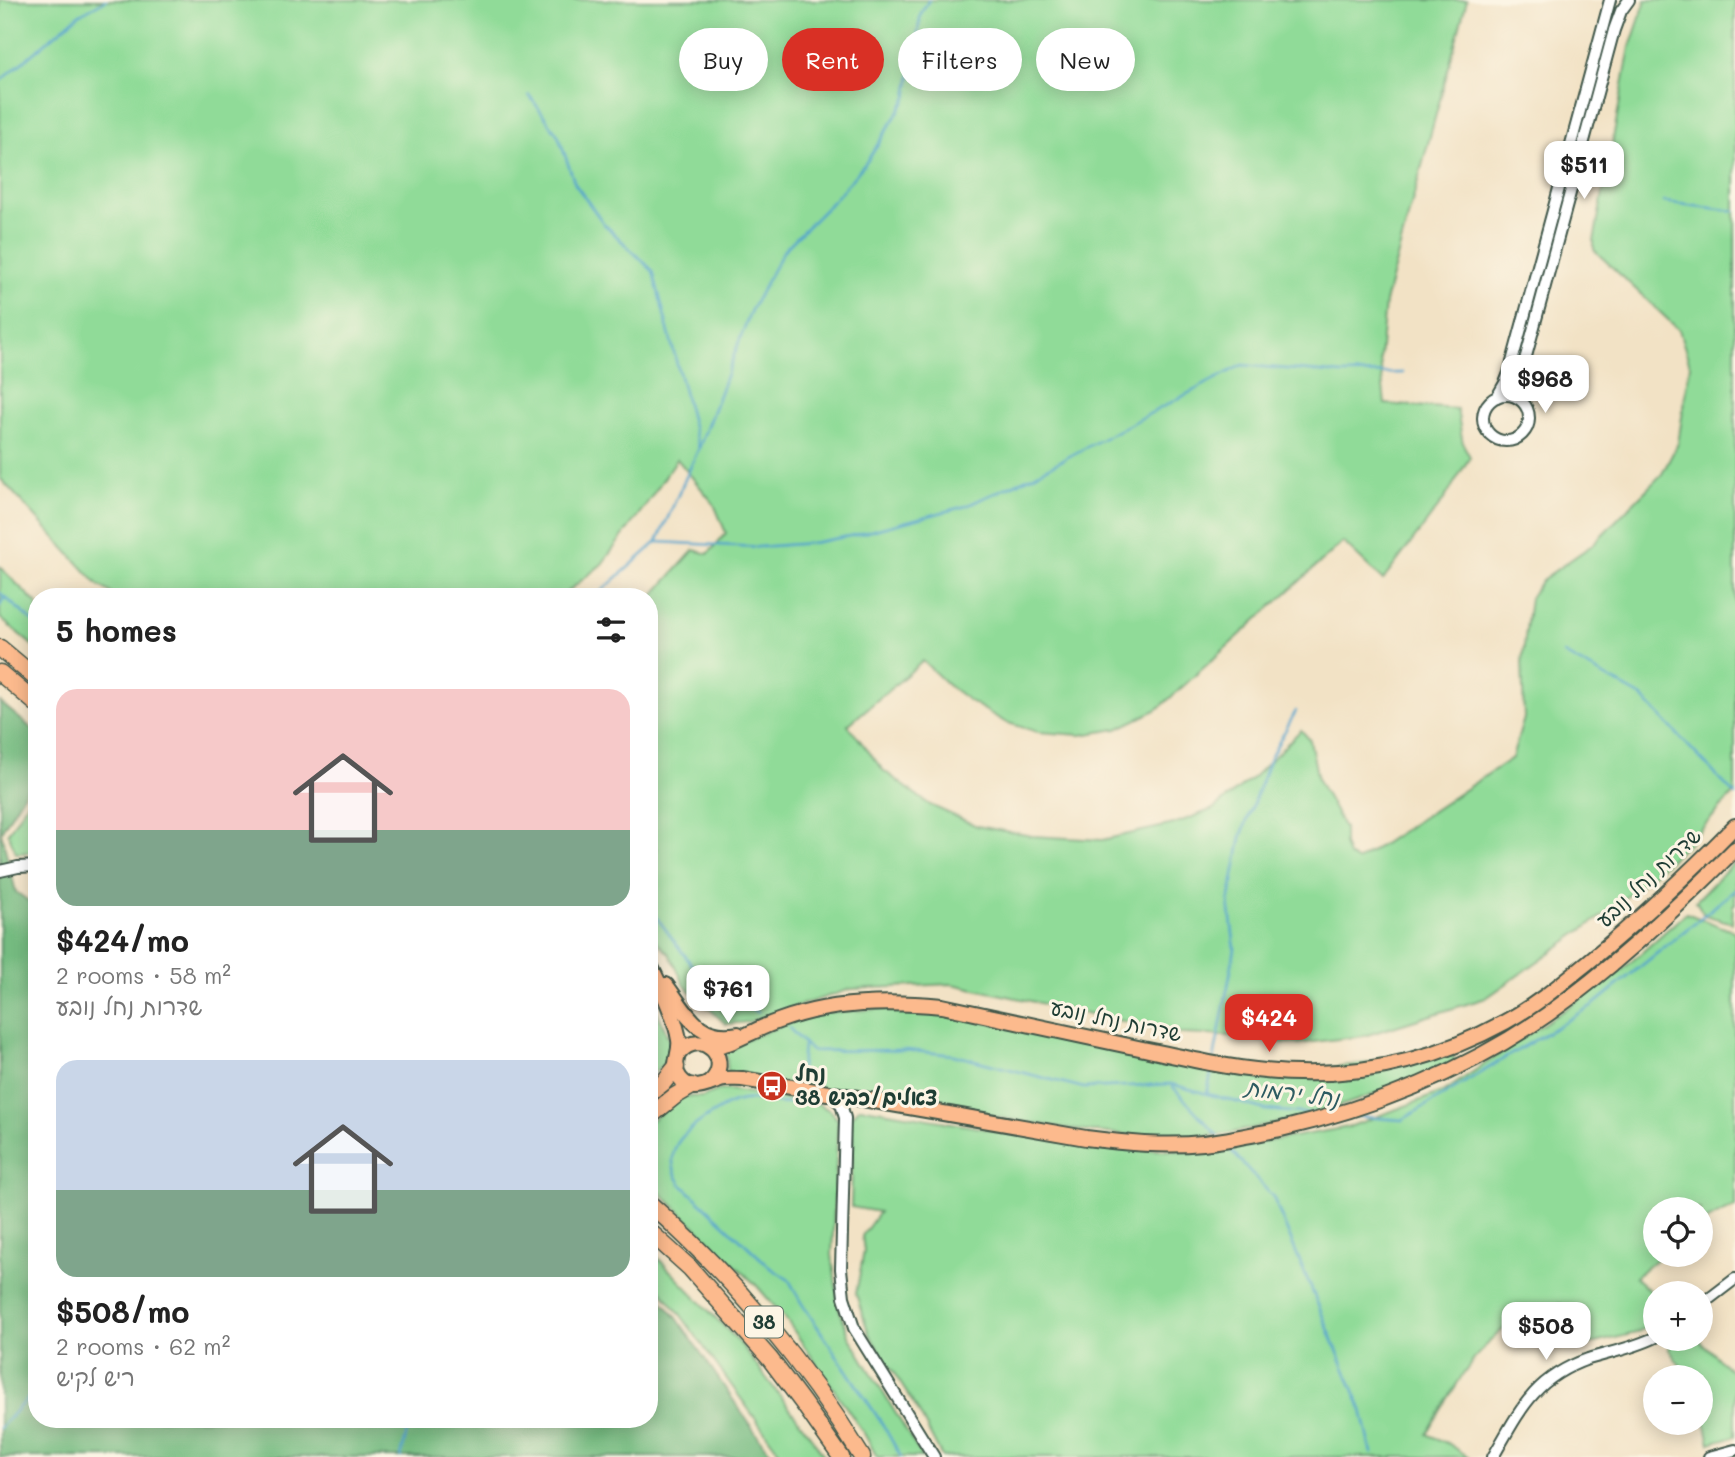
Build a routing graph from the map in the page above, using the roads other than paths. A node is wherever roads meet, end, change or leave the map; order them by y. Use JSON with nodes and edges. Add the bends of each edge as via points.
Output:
{"nodes":[{"id":1,"x":1610,"y":0,"type":"edge"},
{"id":2,"x":1629,"y":0,"type":"edge"},
{"id":3,"x":1497,"y":397,"type":"junction"},
{"id":4,"x":1522,"y":400,"type":"junction"},
{"id":5,"x":0,"y":648,"type":"edge"},
{"id":6,"x":28,"y":671,"type":"edge"},
{"id":7,"x":0,"y":673,"type":"edge"},
{"id":8,"x":28,"y":696,"type":"edge"},
{"id":9,"x":1735,"y":826,"type":"edge"},
{"id":10,"x":1735,"y":849,"type":"edge"},
{"id":11,"x":28,"y":866,"type":"edge"},
{"id":12,"x":0,"y":871,"type":"edge"},
{"id":13,"x":658,"y":975,"type":"edge"},
{"id":14,"x":662,"y":981,"type":"junction"},
{"id":15,"x":658,"y":982,"type":"edge"},
{"id":16,"x":754,"y":1031,"type":"junction"},
{"id":17,"x":706,"y":1045,"type":"junction"},
{"id":18,"x":678,"y":1060,"type":"junction"},
{"id":19,"x":708,"y":1084,"type":"junction"},
{"id":20,"x":692,"y":1086,"type":"junction"},
{"id":21,"x":658,"y":1087,"type":"edge"},
{"id":22,"x":826,"y":1092,"type":"junction"},
{"id":23,"x":868,"y":1099,"type":"junction"},
{"id":24,"x":658,"y":1110,"type":"edge"},
{"id":25,"x":845,"y":1118,"type":"junction"},
{"id":26,"x":658,"y":1206,"type":"edge"},
{"id":27,"x":658,"y":1211,"type":"edge"},
{"id":28,"x":673,"y":1224,"type":"junction"},
{"id":29,"x":658,"y":1239,"type":"edge"},
{"id":30,"x":1735,"y":1279,"type":"edge"},
{"id":31,"x":1713,"y":1296,"type":"edge"},
{"id":32,"x":1643,"y":1343,"type":"edge"},
{"id":33,"x":1735,"y":1450,"type":"edge"},
{"id":34,"x":841,"y":1457,"type":"edge"},
{"id":35,"x":862,"y":1457,"type":"edge"},
{"id":36,"x":934,"y":1457,"type":"edge"},
{"id":37,"x":1493,"y":1457,"type":"edge"},
{"id":38,"x":1709,"y":1457,"type":"edge"}],
"edges":[{"from":1,"to":3,"type":"street","via":[[1509,373]]},
{"from":2,"to":4,"type":"street","via":[[1614,30],[1521,375]]},
{"from":3,"to":4,"type":"street"},
{"from":3,"to":4,"type":"street","via":[[1487,405],[1483,420],[1489,433],[1501,441],[1516,440],[1527,430],[1530,414]]},
{"from":5,"to":6,"type":"highway"},
{"from":7,"to":8,"type":"highway"},
{"from":9,"to":16,"type":"main road","name":"שדרות נחל נובע","via":[[1635,921],[1525,1010],[1449,1049],[1400,1063],[1349,1071],[1265,1072],[911,1003],[820,1009]]},
{"from":10,"to":23,"type":"main road","name":"שדרות נחל נובע","via":[[1645,934],[1546,1015],[1461,1065],[1350,1111],[1231,1139],[1156,1144],[1087,1138]]},
{"from":11,"to":12,"type":"street"},
{"from":13,"to":14,"type":"main road"},
{"from":14,"to":16,"type":"main road","via":[[704,1031],[724,1036]]},
{"from":14,"to":17,"type":"main road","via":[[689,1029]]},
{"from":15,"to":18,"type":"main road","via":[[675,1025]]},
{"from":16,"to":17,"type":"main road","name":"שדרות נחל נובע","via":[[727,1044]]},
{"from":17,"to":18,"type":"main road","via":[[688,1045]]},
{"from":17,"to":19,"type":"main road","via":[[719,1065]]},
{"from":18,"to":20,"type":"main road","via":[[681,1079]]},
{"from":18,"to":21,"type":"highway"},
{"from":19,"to":20,"type":"main road"},
{"from":19,"to":22,"type":"main road","name":"שדרות נחל נובע","via":[[732,1079]]},
{"from":20,"to":24,"type":"highway"},
{"from":22,"to":23,"type":"main road","name":"שדרות נחל נובע"},
{"from":22,"to":25,"type":"street","via":[[841,1104]]},
{"from":23,"to":25,"type":"street","via":[[855,1104]]},
{"from":25,"to":36,"type":"street","via":[[844,1297],[855,1328]]},
{"from":26,"to":28,"type":"highway"},
{"from":27,"to":28,"type":"highway","number":"38"},
{"from":28,"to":35,"type":"highway","number":"38","via":[[785,1347]]},
{"from":29,"to":34,"type":"highway","number":"38","via":[[690,1268],[762,1350]]},
{"from":30,"to":31,"type":"street"},
{"from":32,"to":37,"type":"street","via":[[1578,1363],[1553,1376],[1521,1407]]},
{"from":33,"to":38,"type":"street"}]}
